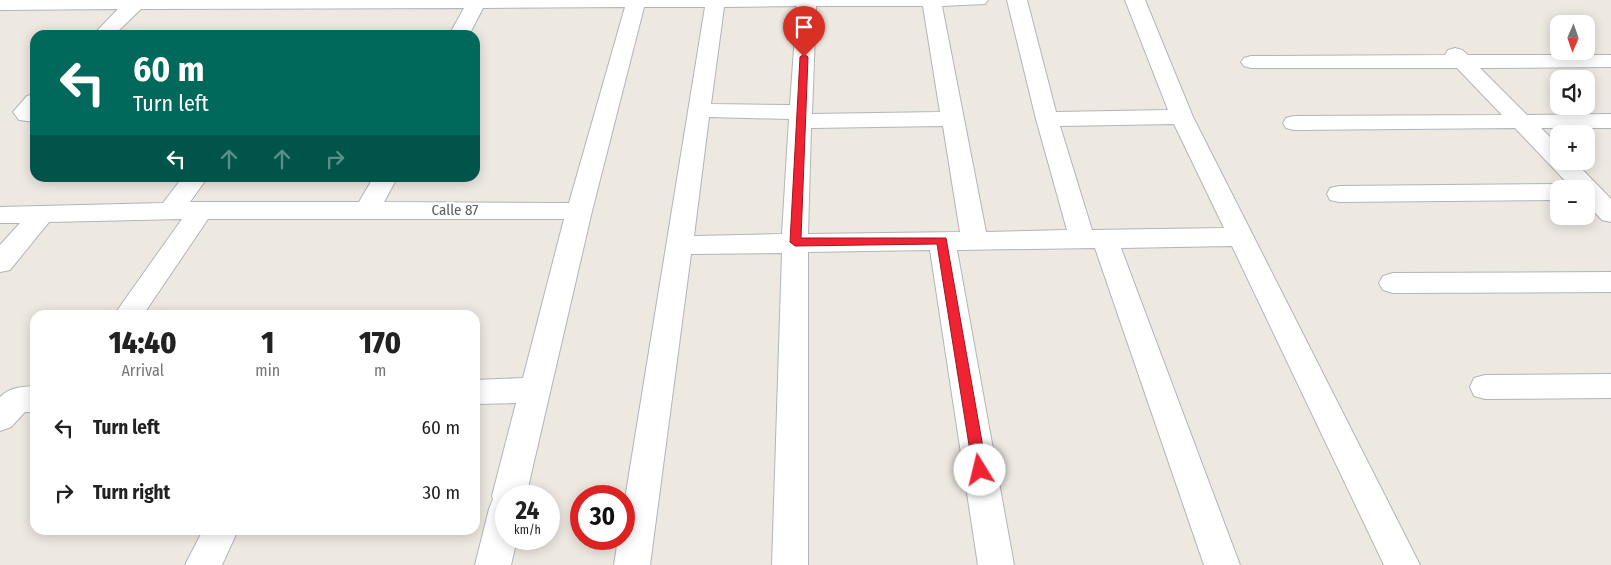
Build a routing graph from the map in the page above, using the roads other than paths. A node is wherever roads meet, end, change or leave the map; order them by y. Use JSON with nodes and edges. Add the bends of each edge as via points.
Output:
{"nodes":[{"id":1,"x":880,"y":0,"type":"edge"},
{"id":2,"x":978,"y":0,"type":"edge"},
{"id":3,"x":1017,"y":0,"type":"edge"},
{"id":4,"x":1135,"y":0,"type":"edge"},
{"id":5,"x":431,"y":1,"type":"edge"},
{"id":6,"x":715,"y":1,"type":"edge"},
{"id":7,"x":932,"y":1,"type":"edge"},
{"id":8,"x":1,"y":2,"type":"edge"},
{"id":9,"x":172,"y":2,"type":"edge"},
{"id":10,"x":807,"y":2,"type":"junction"},
{"id":11,"x":476,"y":3,"type":"junction"},
{"id":12,"x":636,"y":3,"type":"junction"},
{"id":13,"x":135,"y":4,"type":"junction"},
{"id":14,"x":108,"y":30,"type":"edge"},
{"id":15,"x":462,"y":30,"type":"edge"},
{"id":16,"x":1445,"y":44,"type":"dead end"},
{"id":17,"x":1611,"y":60,"type":"edge"},
{"id":18,"x":1251,"y":62,"type":"dead end"},
{"id":19,"x":1463,"y":62,"type":"junction"},
{"id":20,"x":30,"y":106,"type":"edge"},
{"id":21,"x":699,"y":110,"type":"junction"},
{"id":22,"x":30,"y":115,"type":"edge"},
{"id":23,"x":800,"y":116,"type":"junction"},
{"id":24,"x":1182,"y":117,"type":"junction"},
{"id":25,"x":1047,"y":118,"type":"junction"},
{"id":26,"x":952,"y":119,"type":"junction"},
{"id":27,"x":1611,"y":121,"type":"edge"},
{"id":28,"x":1294,"y":122,"type":"dead end"},
{"id":29,"x":1522,"y":122,"type":"junction"},
{"id":30,"x":1550,"y":152,"type":"edge"},
{"id":31,"x":1570,"y":170,"type":"edge"},
{"id":32,"x":192,"y":182,"type":"edge"},
{"id":33,"x":383,"y":182,"type":"edge"},
{"id":34,"x":1550,"y":192,"type":"edge"},
{"id":35,"x":1596,"y":192,"type":"edge"},
{"id":36,"x":1339,"y":194,"type":"dead end"},
{"id":37,"x":367,"y":210,"type":"junction"},
{"id":38,"x":170,"y":211,"type":"junction"},
{"id":39,"x":200,"y":211,"type":"junction"},
{"id":40,"x":579,"y":211,"type":"junction"},
{"id":41,"x":1611,"y":214,"type":"edge"},
{"id":42,"x":0,"y":215,"type":"edge"},
{"id":43,"x":41,"y":215,"type":"junction"},
{"id":44,"x":1241,"y":237,"type":"junction"},
{"id":45,"x":1094,"y":239,"type":"junction"},
{"id":46,"x":942,"y":240,"type":"junction"},
{"id":47,"x":974,"y":240,"type":"junction"},
{"id":48,"x":795,"y":242,"type":"junction"},
{"id":49,"x":678,"y":245,"type":"junction"},
{"id":50,"x":0,"y":264,"type":"edge"},
{"id":51,"x":1611,"y":282,"type":"edge"},
{"id":52,"x":1393,"y":283,"type":"dead end"},
{"id":53,"x":131,"y":310,"type":"edge"},
{"id":54,"x":1611,"y":386,"type":"edge"},
{"id":55,"x":1485,"y":387,"type":"dead end"},
{"id":56,"x":535,"y":390,"type":"junction"},
{"id":57,"x":480,"y":392,"type":"edge"},
{"id":58,"x":513,"y":485,"type":"edge"},
{"id":59,"x":218,"y":535,"type":"edge"},
{"id":60,"x":496,"y":550,"type":"edge"},
{"id":61,"x":203,"y":565,"type":"edge"},
{"id":62,"x":493,"y":565,"type":"edge"},
{"id":63,"x":632,"y":565,"type":"edge"},
{"id":64,"x":790,"y":565,"type":"edge"},
{"id":65,"x":996,"y":565,"type":"edge"},
{"id":66,"x":1222,"y":565,"type":"edge"},
{"id":67,"x":1402,"y":565,"type":"edge"}],
"edges":[{"from":1,"to":7,"type":"street"},
{"from":1,"to":10,"type":"street"},
{"from":2,"to":7,"type":"street"},
{"from":3,"to":25,"type":"street"},
{"from":4,"to":24,"type":"street"},
{"from":5,"to":9,"type":"street"},
{"from":5,"to":11,"type":"street"},
{"from":6,"to":10,"type":"street"},
{"from":6,"to":12,"type":"street"},
{"from":6,"to":21,"type":"street"},
{"from":7,"to":26,"type":"street"},
{"from":8,"to":13,"type":"street"},
{"from":9,"to":13,"type":"street"},
{"from":10,"to":23,"type":"street"},
{"from":11,"to":12,"type":"street"},
{"from":11,"to":15,"type":"street"},
{"from":12,"to":40,"type":"street"},
{"from":13,"to":14,"type":"street"},
{"from":16,"to":19,"type":"street"},
{"from":17,"to":19,"type":"street"},
{"from":18,"to":19,"type":"street"},
{"from":19,"to":29,"type":"street"},
{"from":20,"to":22,"type":"street","via":[[24,112]]},
{"from":21,"to":23,"type":"street"},
{"from":21,"to":49,"type":"street"},
{"from":23,"to":26,"type":"street"},
{"from":23,"to":48,"type":"street"},
{"from":24,"to":25,"type":"street"},
{"from":24,"to":44,"type":"street"},
{"from":25,"to":45,"type":"street"},
{"from":26,"to":47,"type":"street"},
{"from":27,"to":29,"type":"street"},
{"from":28,"to":29,"type":"street"},
{"from":29,"to":30,"type":"street"},
{"from":31,"to":35,"type":"street"},
{"from":32,"to":38,"type":"street"},
{"from":33,"to":37,"type":"street"},
{"from":34,"to":36,"type":"street"},
{"from":35,"to":41,"type":"street"},
{"from":37,"to":39,"type":"street","name":"Calle 87"},
{"from":37,"to":40,"type":"street","name":"Calle 87"},
{"from":38,"to":39,"type":"street","name":"Calle 87"},
{"from":38,"to":43,"type":"street","name":"Calle 87"},
{"from":39,"to":53,"type":"street"},
{"from":40,"to":56,"type":"street"},
{"from":42,"to":43,"type":"street","name":"Calle 87"},
{"from":43,"to":50,"type":"street"},
{"from":44,"to":45,"type":"street"},
{"from":44,"to":67,"type":"street"},
{"from":45,"to":47,"type":"street"},
{"from":45,"to":66,"type":"street"},
{"from":46,"to":47,"type":"street"},
{"from":46,"to":48,"type":"street"},
{"from":46,"to":65,"type":"street"},
{"from":48,"to":49,"type":"street"},
{"from":48,"to":64,"type":"street"},
{"from":49,"to":63,"type":"street"},
{"from":51,"to":52,"type":"street"},
{"from":54,"to":55,"type":"street"},
{"from":56,"to":57,"type":"street"},
{"from":56,"to":58,"type":"street"},
{"from":59,"to":61,"type":"street"},
{"from":60,"to":62,"type":"street"}]}
